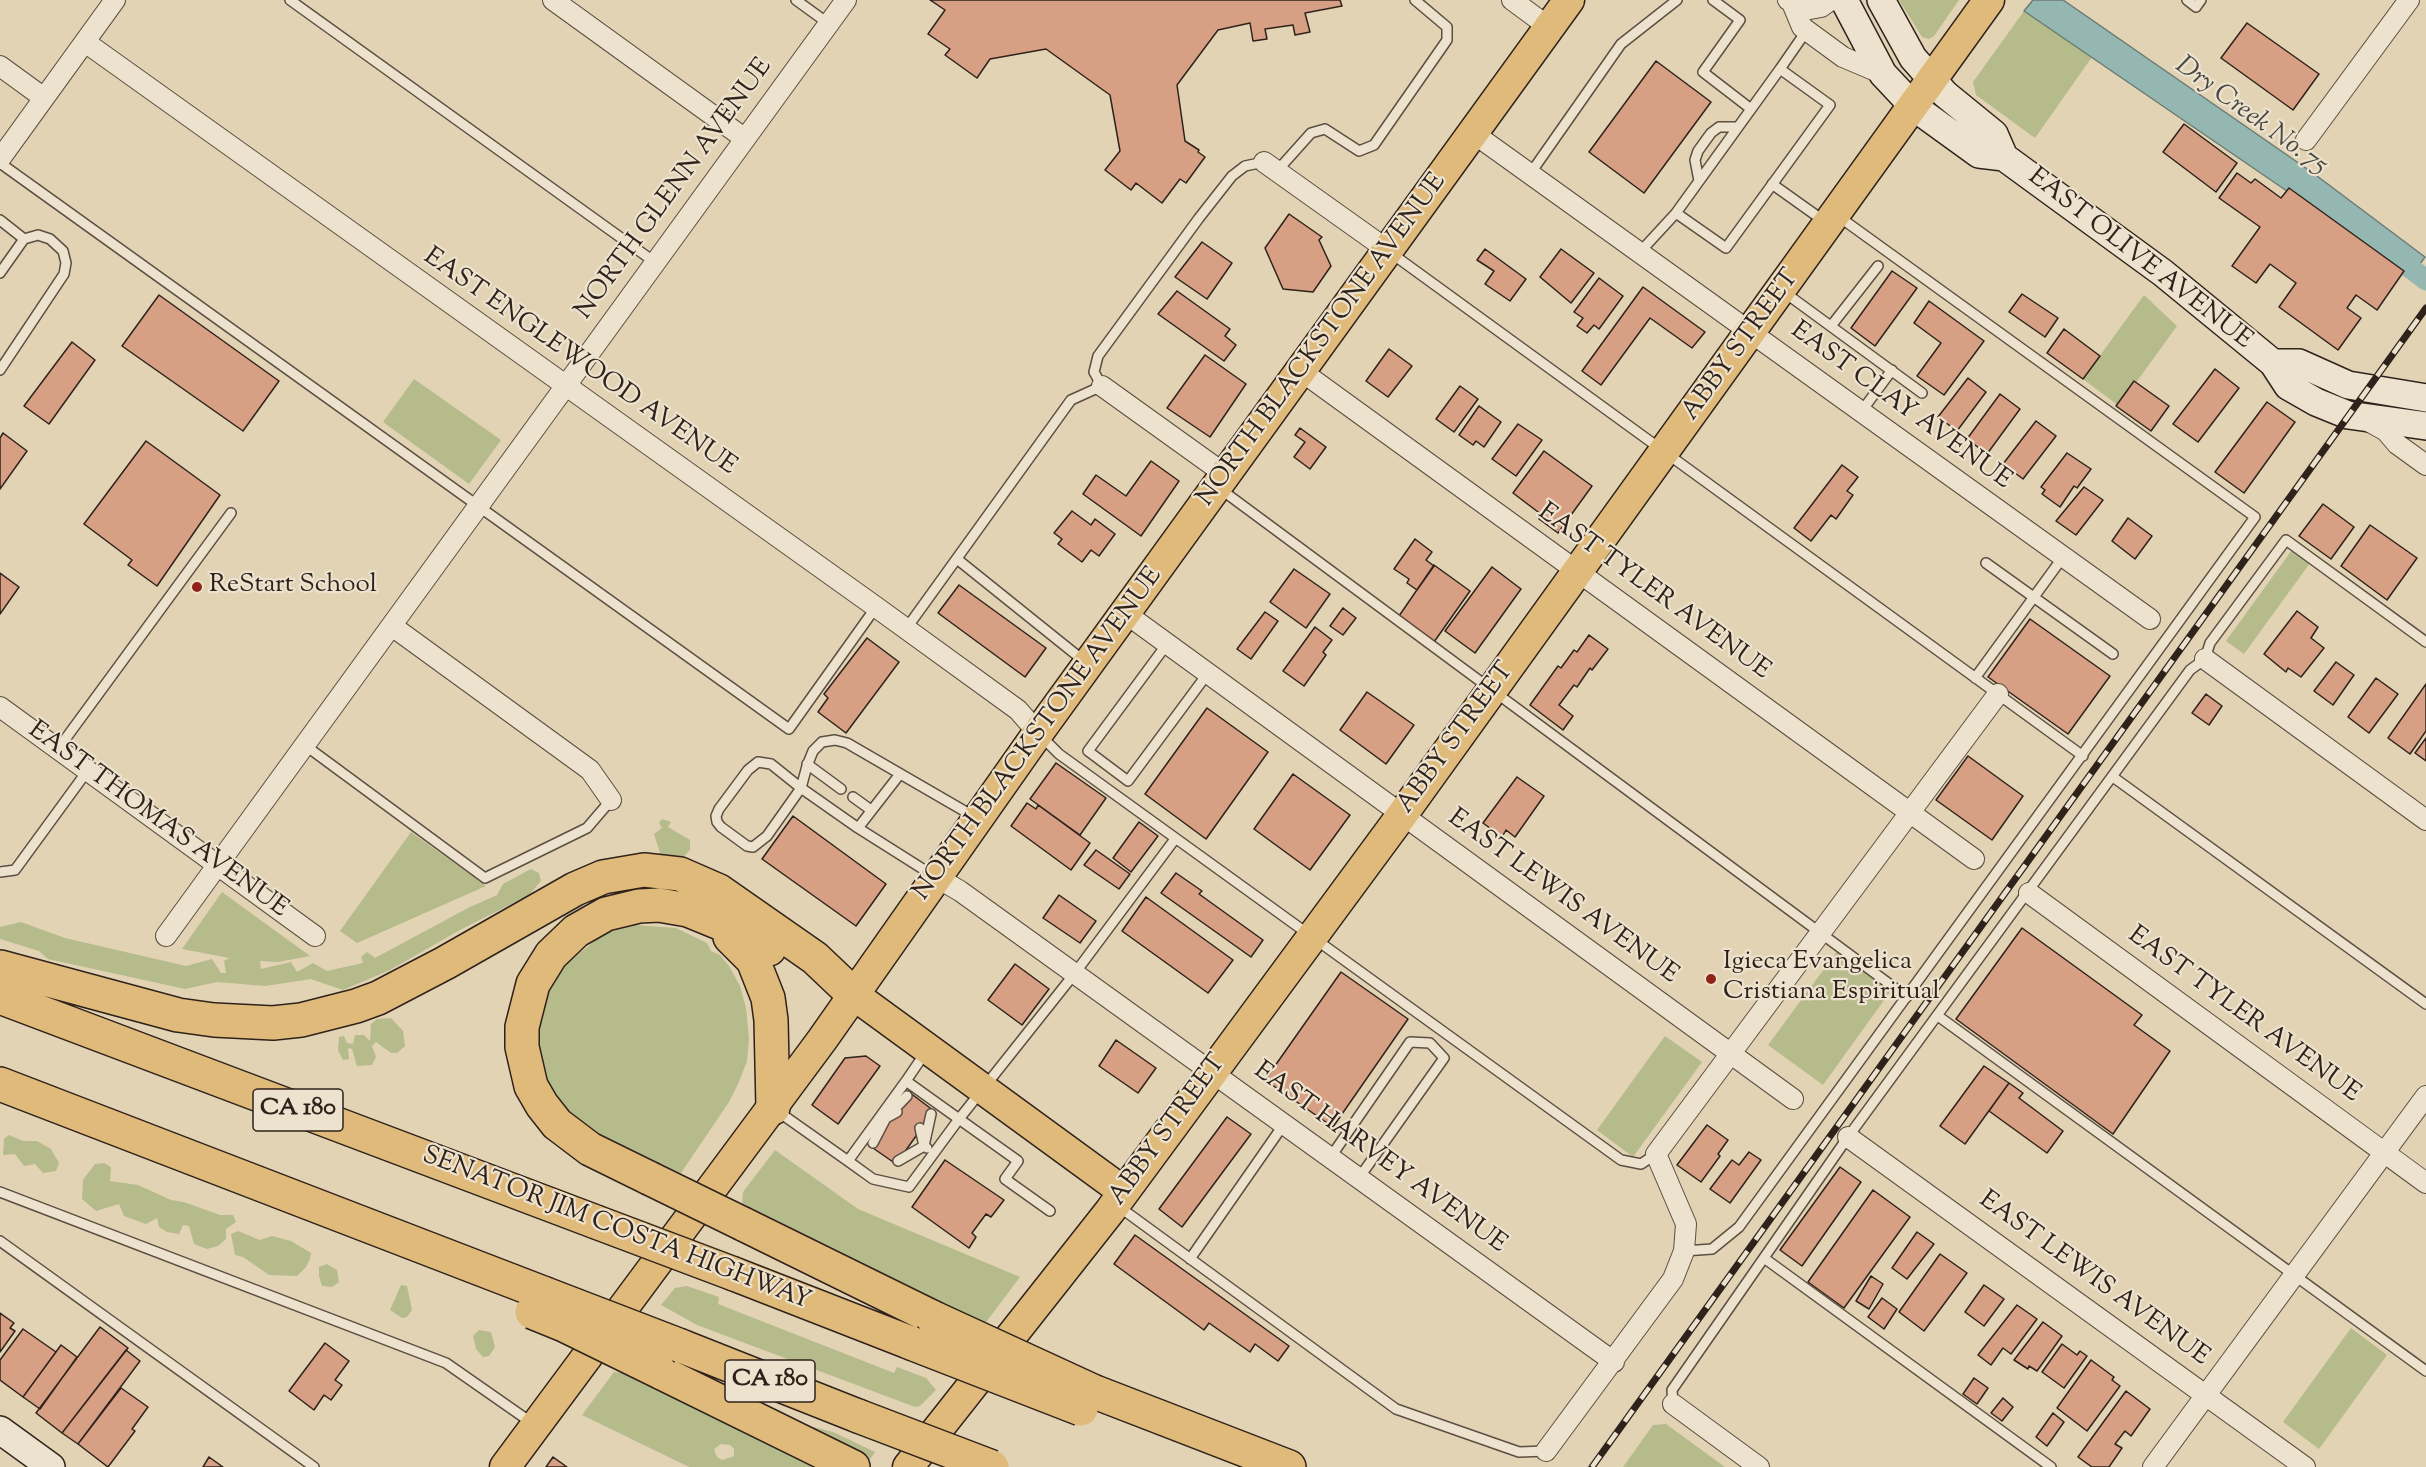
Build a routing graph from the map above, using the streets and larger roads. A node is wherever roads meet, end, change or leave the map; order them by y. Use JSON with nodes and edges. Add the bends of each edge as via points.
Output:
{"nodes":[{"id":1,"x":115,"y":0,"type":"edge"},
{"id":2,"x":553,"y":0,"type":"edge"},
{"id":3,"x":846,"y":0,"type":"edge"},
{"id":4,"x":1512,"y":0,"type":"edge"},
{"id":5,"x":1569,"y":0,"type":"edge"},
{"id":6,"x":1832,"y":0,"type":"edge"},
{"id":7,"x":1844,"y":0,"type":"edge"},
{"id":8,"x":1881,"y":0,"type":"edge"},
{"id":9,"x":1989,"y":0,"type":"edge"},
{"id":10,"x":2409,"y":0,"type":"edge"},
{"id":11,"x":1790,"y":2,"type":"edge"},
{"id":12,"x":1550,"y":28,"type":"junction"},
{"id":13,"x":85,"y":42,"type":"junction"},
{"id":14,"x":0,"y":66,"type":"edge"},
{"id":15,"x":1883,"y":74,"type":"junction"},
{"id":16,"x":1932,"y":81,"type":"junction"},
{"id":17,"x":44,"y":98,"type":"junction"},
{"id":18,"x":1914,"y":107,"type":"junction"},
{"id":19,"x":1473,"y":133,"type":"junction"},
{"id":20,"x":744,"y":138,"type":"junction"},
{"id":21,"x":2306,"y":140,"type":"dead end"},
{"id":22,"x":2004,"y":157,"type":"junction"},
{"id":23,"x":0,"y":159,"type":"edge"},
{"id":24,"x":1271,"y":166,"type":"road end"},
{"id":25,"x":1389,"y":251,"type":"junction"},
{"id":26,"x":1751,"y":333,"type":"junction"},
{"id":27,"x":2273,"y":363,"type":"junction"},
{"id":28,"x":1301,"y":371,"type":"junction"},
{"id":29,"x":1102,"y":386,"type":"road end"},
{"id":30,"x":566,"y":387,"type":"junction"},
{"id":31,"x":2426,"y":398,"type":"edge"},
{"id":32,"x":2365,"y":419,"type":"junction"},
{"id":33,"x":2426,"y":426,"type":"edge"},
{"id":34,"x":2426,"y":465,"type":"edge"},
{"id":35,"x":1222,"y":481,"type":"junction"},
{"id":36,"x":1578,"y":572,"type":"junction"},
{"id":37,"x":1125,"y":613,"type":"junction"},
{"id":38,"x":2150,"y":619,"type":"dead end"},
{"id":39,"x":392,"y":626,"type":"junction"},
{"id":40,"x":2205,"y":659,"type":"road end"},
{"id":41,"x":1998,"y":694,"type":"road end"},
{"id":42,"x":0,"y":707,"type":"edge"},
{"id":43,"x":1038,"y":733,"type":"junction"},
{"id":44,"x":611,"y":800,"type":"road end"},
{"id":45,"x":1910,"y":813,"type":"junction"},
{"id":46,"x":1402,"y":815,"type":"junction"},
{"id":47,"x":2426,"y":819,"type":"edge"},
{"id":48,"x":1974,"y":859,"type":"dead end"},
{"id":49,"x":219,"y":866,"type":"junction"},
{"id":50,"x":936,"y":877,"type":"junction"},
{"id":51,"x":2029,"y":893,"type":"road end"},
{"id":52,"x":688,"y":910,"type":"junction"},
{"id":53,"x":166,"y":936,"type":"dead end"},
{"id":54,"x":315,"y":936,"type":"dead end"},
{"id":55,"x":0,"y":967,"type":"edge"},
{"id":56,"x":854,"y":995,"type":"junction"},
{"id":57,"x":0,"y":997,"type":"edge"},
{"id":58,"x":1731,"y":1053,"type":"junction"},
{"id":59,"x":1212,"y":1072,"type":"junction"},
{"id":60,"x":0,"y":1084,"type":"edge"},
{"id":61,"x":2426,"y":1096,"type":"edge"},
{"id":62,"x":1793,"y":1099,"type":"dead end"},
{"id":63,"x":773,"y":1108,"type":"junction"},
{"id":64,"x":1848,"y":1137,"type":"road end"},
{"id":65,"x":2385,"y":1153,"type":"junction"},
{"id":66,"x":2426,"y":1183,"type":"edge"},
{"id":67,"x":1120,"y":1198,"type":"junction"},
{"id":68,"x":537,"y":1303,"type":"junction"},
{"id":69,"x":1614,"y":1362,"type":"junction"},
{"id":70,"x":2206,"y":1395,"type":"junction"},
{"id":71,"x":1088,"y":1400,"type":"junction"},
{"id":72,"x":1673,"y":1404,"type":"road end"},
{"id":73,"x":0,"y":1430,"type":"edge"},
{"id":74,"x":1546,"y":1451,"type":"road end"},
{"id":75,"x":841,"y":1461,"type":"edge"},
{"id":76,"x":51,"y":1467,"type":"edge"},
{"id":77,"x":505,"y":1467,"type":"edge"},
{"id":78,"x":908,"y":1467,"type":"edge"},
{"id":79,"x":992,"y":1467,"type":"edge"},
{"id":80,"x":1232,"y":1467,"type":"edge"},
{"id":81,"x":1289,"y":1467,"type":"edge"},
{"id":82,"x":1759,"y":1467,"type":"edge"},
{"id":83,"x":2153,"y":1467,"type":"edge"},
{"id":84,"x":2305,"y":1467,"type":"edge"}],
"edges":[{"from":1,"to":13,"type":"street"},
{"from":2,"to":20,"type":"street"},
{"from":3,"to":20,"type":"street","name":"NORTH GLENN AVENUE"},
{"from":4,"to":12,"type":"street"},
{"from":5,"to":12,"type":"main road","name":"NORTH BLACKSTONE AVENUE"},
{"from":6,"to":11,"type":"street","via":[[1810,9]]},
{"from":7,"to":15,"type":"main road","name":"EAST OLIVE AVENUE"},
{"from":8,"to":16,"type":"main road","name":"EAST OLIVE AVENUE","via":[[1913,58]]},
{"from":9,"to":16,"type":"main road","name":"ABBY STREET"},
{"from":10,"to":21,"type":"street"},
{"from":11,"to":15,"type":"street","via":[[1802,27],[1843,57]]},
{"from":12,"to":19,"type":"main road","name":"NORTH BLACKSTONE AVENUE"},
{"from":13,"to":17,"type":"street"},
{"from":13,"to":30,"type":"street","name":"EAST ENGLEWOOD AVENUE"},
{"from":14,"to":17,"type":"street"},
{"from":15,"to":18,"type":"main road","name":"EAST OLIVE AVENUE"},
{"from":16,"to":18,"type":"main road","name":"ABBY STREET"},
{"from":16,"to":22,"type":"main road","name":"EAST OLIVE AVENUE","via":[[1994,134]]},
{"from":17,"to":23,"type":"street"},
{"from":18,"to":22,"type":"main road","name":"EAST OLIVE AVENUE","via":[[1979,154]]},
{"from":18,"to":26,"type":"main road","name":"ABBY STREET"},
{"from":19,"to":25,"type":"main road","name":"NORTH BLACKSTONE AVENUE"},
{"from":19,"to":26,"type":"street","name":"EAST CLAY AVENUE"},
{"from":20,"to":30,"type":"street","name":"NORTH GLENN AVENUE"},
{"from":22,"to":27,"type":"main road","name":"EAST OLIVE AVENUE","via":[[2163,273]]},
{"from":24,"to":25,"type":"street"},
{"from":25,"to":28,"type":"main road","name":"NORTH BLACKSTONE AVENUE"},
{"from":26,"to":36,"type":"main road","name":"ABBY STREET"},
{"from":26,"to":38,"type":"street","name":"EAST CLAY AVENUE"},
{"from":27,"to":31,"type":"main road","name":"EAST OLIVE AVENUE","via":[[2299,363],[2348,385]]},
{"from":27,"to":32,"type":"main road","name":"EAST OLIVE AVENUE","via":[[2288,386],[2301,394],[2331,410]]},
{"from":28,"to":35,"type":"main road","name":"NORTH BLACKSTONE AVENUE"},
{"from":28,"to":36,"type":"street","name":"EAST TYLER AVENUE"},
{"from":29,"to":35,"type":"street"},
{"from":30,"to":39,"type":"street","name":"NORTH GLENN AVENUE"},
{"from":30,"to":43,"type":"street","name":"EAST ENGLEWOOD AVENUE","via":[[1018,710]]},
{"from":32,"to":33,"type":"main road","name":"EAST OLIVE AVENUE"},
{"from":32,"to":34,"type":"street","via":[[2386,431]]},
{"from":35,"to":37,"type":"main road","name":"NORTH BLACKSTONE AVENUE"},
{"from":36,"to":45,"type":"street","name":"EAST TYLER AVENUE"},
{"from":36,"to":46,"type":"main road","name":"ABBY STREET"},
{"from":37,"to":43,"type":"main road","name":"NORTH BLACKSTONE AVENUE"},
{"from":37,"to":46,"type":"street","name":"EAST LEWIS AVENUE"},
{"from":39,"to":44,"type":"street","via":[[590,770]]},
{"from":39,"to":49,"type":"street","name":"NORTH GLENN AVENUE"},
{"from":40,"to":47,"type":"street"},
{"from":41,"to":45,"type":"street"},
{"from":42,"to":49,"type":"street","name":"EAST THOMAS AVENUE"},
{"from":43,"to":50,"type":"main road","name":"NORTH BLACKSTONE AVENUE"},
{"from":45,"to":48,"type":"street","name":"EAST TYLER AVENUE"},
{"from":45,"to":58,"type":"street"},
{"from":46,"to":58,"type":"street","name":"EAST LEWIS AVENUE"},
{"from":46,"to":59,"type":"main road","name":"ABBY STREET"},
{"from":49,"to":53,"type":"street","name":"NORTH GLENN AVENUE"},
{"from":49,"to":54,"type":"street","name":"EAST THOMAS AVENUE"},
{"from":50,"to":56,"type":"main road","name":"NORTH BLACKSTONE AVENUE"},
{"from":50,"to":59,"type":"street","name":"EAST HARVEY AVENUE"},
{"from":51,"to":65,"type":"street","name":"EAST TYLER AVENUE"},
{"from":52,"to":56,"type":"highway","via":[[737,930]]},
{"from":52,"to":63,"type":"highway","via":[[742,947],[762,978],[771,1020]]},
{"from":52,"to":71,"type":"highway","bridge":true,"via":[[659,905],[606,914],[576,931],[543,967],[530,994],[522,1047],[531,1086],[557,1124],[590,1149],[932,1317]]},
{"from":55,"to":56,"type":"highway","via":[[178,1015],[273,1023],[301,1020],[356,1006],[399,988],[575,889],[603,877],[644,870],[680,874],[719,891],[815,958]]},
{"from":56,"to":63,"type":"main road","name":"NORTH BLACKSTONE AVENUE"},
{"from":56,"to":67,"type":"main road","via":[[983,1089]]},
{"from":57,"to":71,"type":"highway","name":"SENATOR JIM COSTA HIGHWAY","number":"CA 180","bridge":true,"via":[[911,1343]]},
{"from":58,"to":62,"type":"street","name":"EAST LEWIS AVENUE"},
{"from":58,"to":69,"type":"street","via":[[1656,1154],[1686,1224],[1684,1251],[1673,1279]]},
{"from":59,"to":67,"type":"main road","name":"ABBY STREET"},
{"from":59,"to":69,"type":"street","name":"EAST HARVEY AVENUE"},
{"from":60,"to":68,"type":"highway","number":"CA 180"},
{"from":61,"to":65,"type":"street"},
{"from":63,"to":77,"type":"main road","name":"NORTH BLACKSTONE AVENUE"},
{"from":64,"to":70,"type":"street","name":"EAST LEWIS AVENUE"},
{"from":65,"to":66,"type":"street","name":"EAST TYLER AVENUE"},
{"from":65,"to":70,"type":"street"},
{"from":67,"to":78,"type":"main road","name":"ABBY STREET"},
{"from":68,"to":75,"type":"highway","bridge":true,"via":[[564,1325]]},
{"from":68,"to":79,"type":"highway","number":"CA 180","bridge":true,"via":[[681,1346]]},
{"from":69,"to":74,"type":"street"},
{"from":70,"to":83,"type":"street"},
{"from":70,"to":84,"type":"street","name":"EAST LEWIS AVENUE"},
{"from":71,"to":80,"type":"highway","name":"SENATOR JIM COSTA HIGHWAY","number":"CA 180"},
{"from":71,"to":81,"type":"highway"},
{"from":72,"to":82,"type":"street"},
{"from":73,"to":76,"type":"main road"}]}
